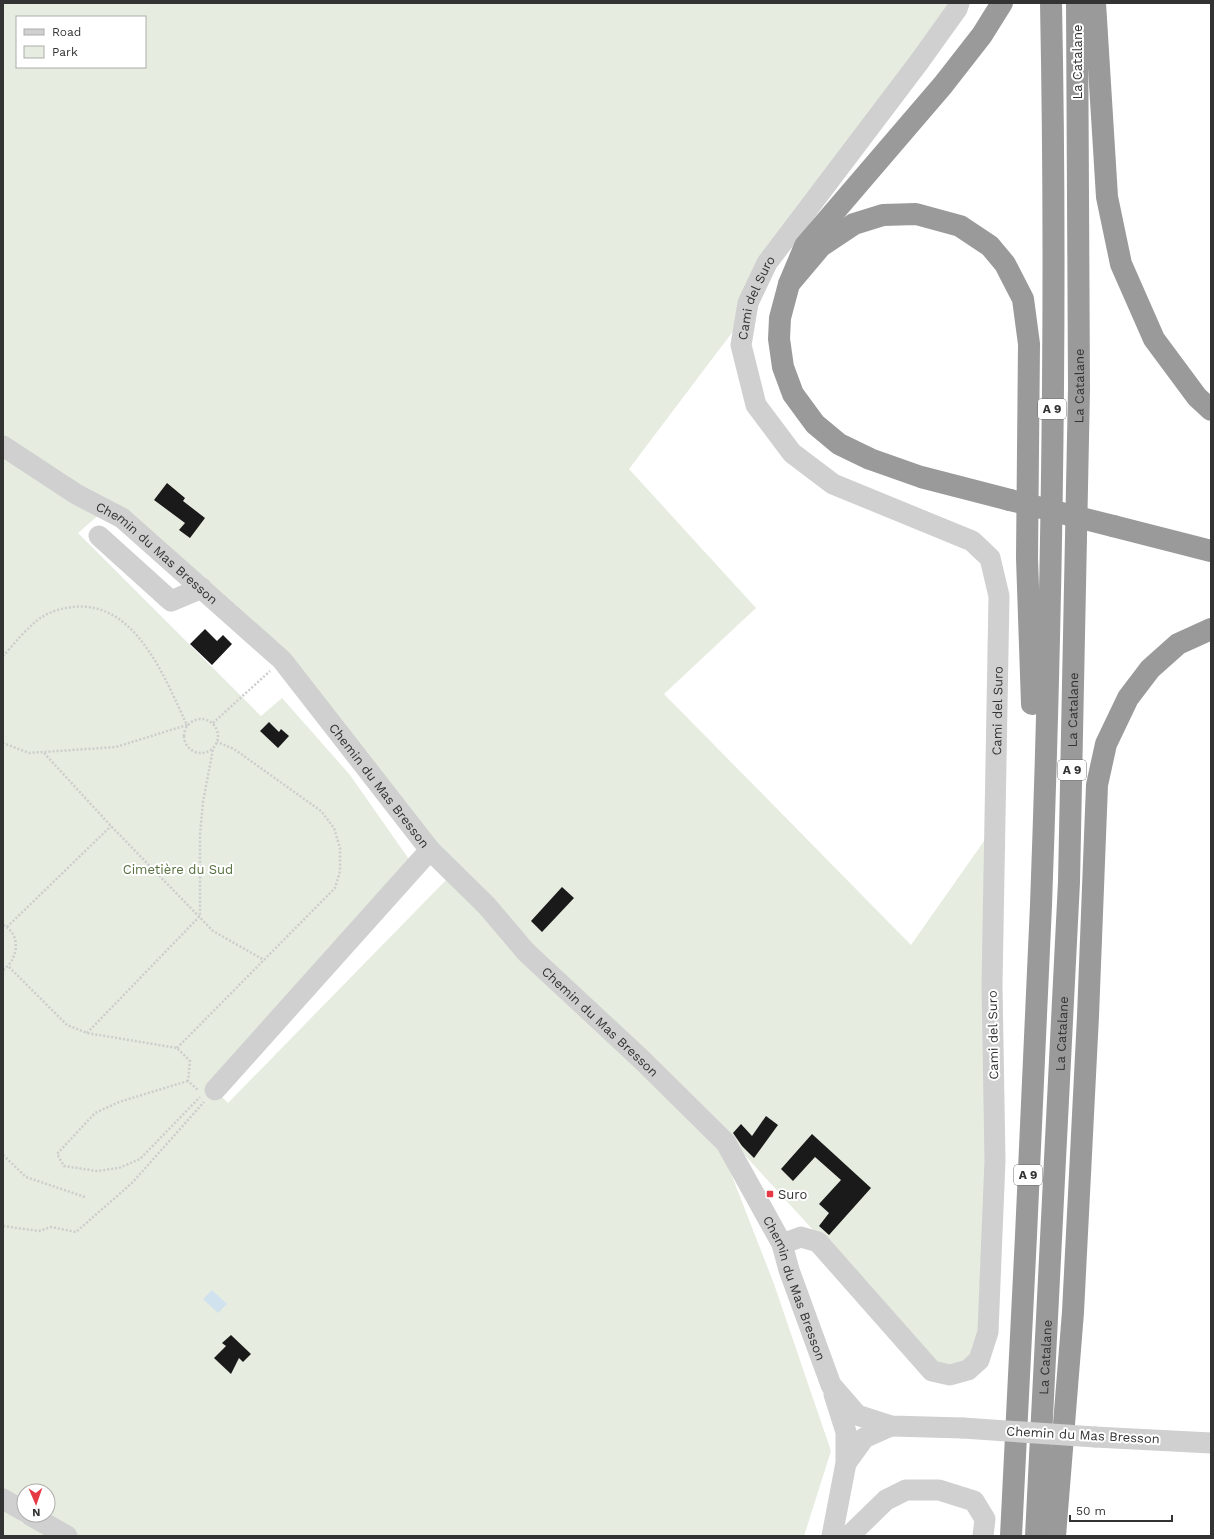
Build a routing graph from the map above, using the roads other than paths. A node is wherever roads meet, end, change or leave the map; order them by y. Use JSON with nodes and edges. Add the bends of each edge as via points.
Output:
{"nodes":[{"id":1,"x":959,"y":3,"type":"edge"},
{"id":2,"x":1002,"y":3,"type":"edge"},
{"id":3,"x":1051,"y":3,"type":"edge"},
{"id":4,"x":1077,"y":3,"type":"edge"},
{"id":5,"x":1095,"y":3,"type":"edge"},
{"id":6,"x":789,"y":284,"type":"junction"},
{"id":7,"x":1211,"y":410,"type":"edge"},
{"id":8,"x":3,"y":446,"type":"edge"},
{"id":9,"x":99,"y":536,"type":"dead end"},
{"id":10,"x":1211,"y":551,"type":"edge"},
{"id":11,"x":202,"y":588,"type":"junction"},
{"id":12,"x":1211,"y":629,"type":"edge"},
{"id":13,"x":1044,"y":814,"type":"junction"},
{"id":14,"x":430,"y":850,"type":"junction"},
{"id":15,"x":215,"y":1090,"type":"road end"},
{"id":16,"x":782,"y":1244,"type":"junction"},
{"id":17,"x":831,"y":1385,"type":"junction"},
{"id":18,"x":891,"y":1426,"type":"junction"},
{"id":19,"x":1211,"y":1443,"type":"edge"},
{"id":20,"x":846,"y":1463,"type":"junction"},
{"id":21,"x":3,"y":1499,"type":"edge"},
{"id":22,"x":16,"y":1506,"type":"edge"},
{"id":23,"x":44,"y":1523,"type":"edge"},
{"id":24,"x":67,"y":1536,"type":"edge"},
{"id":25,"x":832,"y":1536,"type":"edge"},
{"id":26,"x":849,"y":1536,"type":"edge"},
{"id":27,"x":984,"y":1536,"type":"edge"},
{"id":28,"x":1011,"y":1536,"type":"edge"},
{"id":29,"x":1036,"y":1536,"type":"edge"},
{"id":30,"x":1055,"y":1536,"type":"edge"}],
"edges":[{"from":1,"to":16,"type":"street","name":"Cami del Suro","via":[[919,62],[767,263],[748,303],[741,345],[756,405],[792,453],[833,484],[972,541],[990,558],[999,596],[992,985],[994,1160],[988,1332],[979,1360],[968,1370],[950,1375],[932,1371],[818,1242],[801,1237]]},
{"from":2,"to":6,"type":"highway","via":[[982,35],[943,85],[805,246]]},
{"from":3,"to":13,"type":"highway","name":"La Catalane","number":"A 9","via":[[1051,491]]},
{"from":4,"to":29,"type":"highway","name":"La Catalane","number":"A 9","via":[[1079,389],[1070,835],[1055,1189]]},
{"from":5,"to":7,"type":"highway","via":[[1107,197],[1121,264],[1154,339],[1197,397]]},
{"from":6,"to":10,"type":"highway","bridge":true,"via":[[780,318],[779,339],[783,367],[793,394],[815,424],[839,444],[870,460],[921,477]]},
{"from":6,"to":13,"type":"highway","via":[[821,246],[854,224],[883,215],[916,214],[960,226],[990,246],[1005,264],[1023,299],[1029,344],[1027,558],[1032,687],[1030,766]]},
{"from":8,"to":11,"type":"street","name":"Chemin du Mas Bresson","via":[[76,494],[122,518]]},
{"from":9,"to":11,"type":"street","via":[[171,601]]},
{"from":11,"to":14,"type":"street","name":"Chemin du Mas Bresson","via":[[282,660]]},
{"from":12,"to":30,"type":"highway","via":[[1178,644],[1150,669],[1128,698],[1106,744],[1096,785],[1088,1016],[1073,1312]]},
{"from":13,"to":28,"type":"highway","name":"La Catalane","number":"A 9"},
{"from":14,"to":15,"type":"street"},
{"from":14,"to":16,"type":"street","name":"Chemin du Mas Bresson","via":[[487,906],[526,952],[726,1143]]},
{"from":16,"to":17,"type":"street","name":"Chemin du Mas Bresson"},
{"from":17,"to":18,"type":"street","name":"Chemin du Mas Bresson","via":[[857,1415]]},
{"from":17,"to":20,"type":"street","via":[[846,1432]]},
{"from":18,"to":19,"type":"street","name":"Chemin du Mas Bresson","bridge":true},
{"from":18,"to":20,"type":"street","via":[[864,1438]]},
{"from":20,"to":25,"type":"street"},
{"from":21,"to":22,"type":"street"},
{"from":23,"to":24,"type":"street"},
{"from":26,"to":27,"type":"street","via":[[886,1500],[906,1490],[939,1490],[974,1501],[985,1518]]}]}
